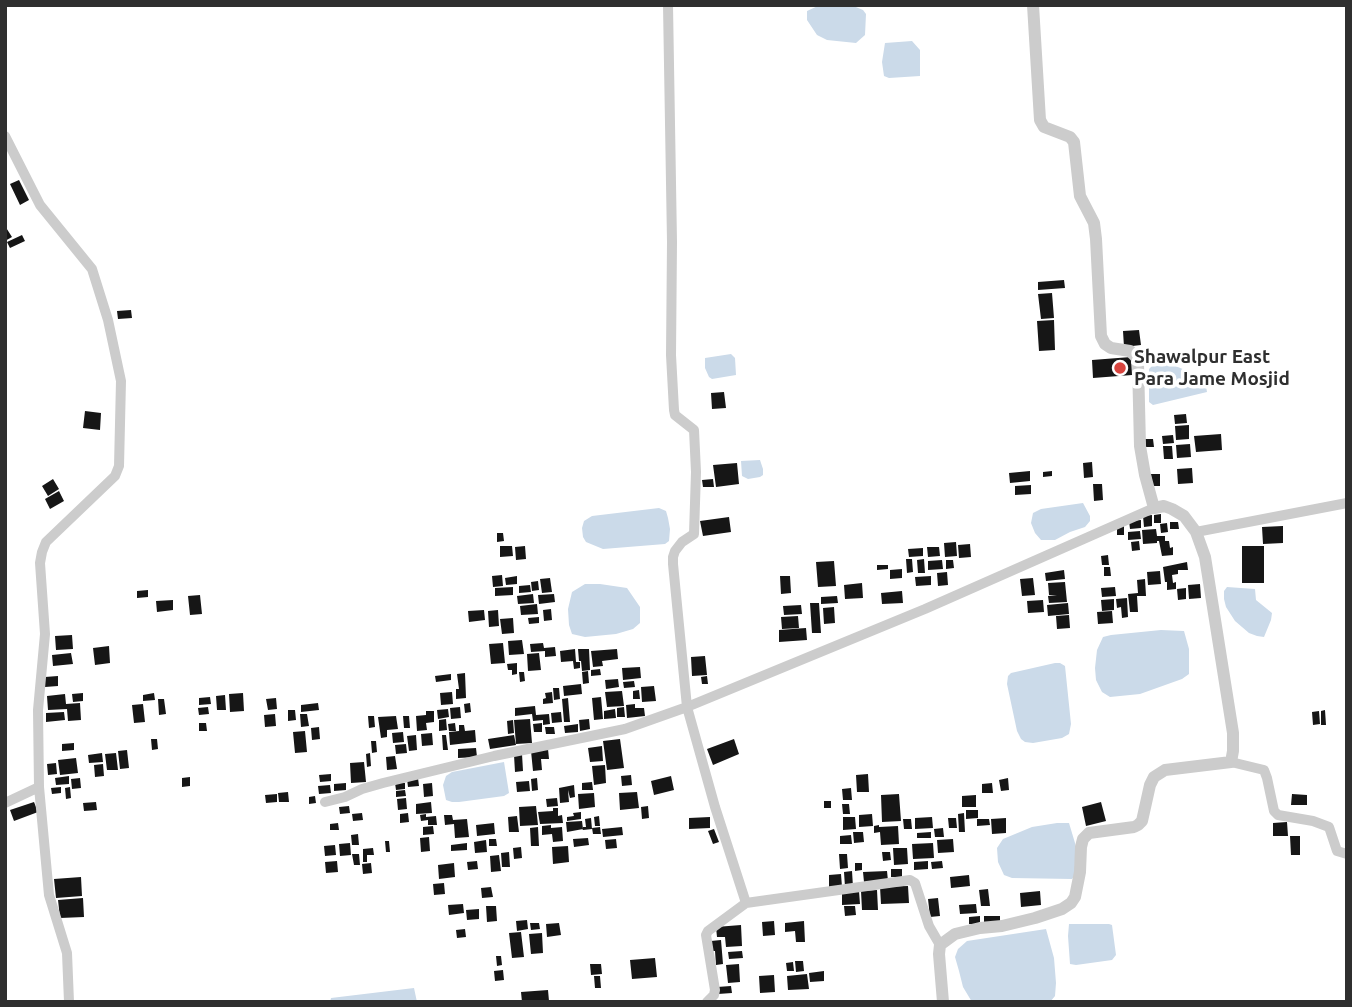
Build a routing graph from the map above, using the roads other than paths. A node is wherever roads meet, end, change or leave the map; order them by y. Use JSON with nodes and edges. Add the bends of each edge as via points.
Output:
{"nodes":[{"id":1,"x":668,"y":5,"type":"edge"},
{"id":2,"x":1033,"y":5,"type":"edge"},
{"id":3,"x":5,"y":136,"type":"edge"},
{"id":4,"x":1347,"y":503,"type":"edge"},
{"id":5,"x":1154,"y":508,"type":"junction"},
{"id":6,"x":1196,"y":532,"type":"junction"},
{"id":7,"x":687,"y":707,"type":"junction"},
{"id":8,"x":1231,"y":762,"type":"junction"},
{"id":9,"x":39,"y":787,"type":"junction"},
{"id":10,"x":326,"y":802,"type":"dead end"},
{"id":11,"x":5,"y":803,"type":"edge"},
{"id":12,"x":1347,"y":854,"type":"edge"},
{"id":13,"x":746,"y":903,"type":"junction"},
{"id":14,"x":940,"y":945,"type":"junction"},
{"id":15,"x":69,"y":1002,"type":"edge"},
{"id":16,"x":707,"y":1002,"type":"edge"},
{"id":17,"x":943,"y":1002,"type":"edge"}],
"edges":[{"from":1,"to":7,"type":"street","via":[[674,410],[694,430],[695,446],[694,534],[673,557]]},
{"from":2,"to":5,"type":"street","via":[[1040,120],[1044,127],[1074,142],[1080,196],[1094,223],[1101,336],[1111,348],[1130,351],[1138,363],[1140,446]]},
{"from":3,"to":9,"type":"street","via":[[40,205],[92,269],[121,381],[115,476],[46,542],[42,552],[45,634],[38,710]]},
{"from":4,"to":6,"type":"street"},
{"from":5,"to":6,"type":"street","via":[[1172,509]]},
{"from":5,"to":7,"type":"street"},
{"from":6,"to":8,"type":"street","via":[[1205,557],[1231,720]]},
{"from":7,"to":10,"type":"street","via":[[625,729],[383,783]]},
{"from":7,"to":13,"type":"street"},
{"from":8,"to":12,"type":"street","via":[[1264,770],[1274,811],[1329,827],[1337,851]]},
{"from":8,"to":14,"type":"street","via":[[1165,771],[1154,777],[1138,825],[1089,833],[1082,842],[1072,903],[1035,918],[955,934]]},
{"from":9,"to":11,"type":"street"},
{"from":9,"to":15,"type":"street","via":[[49,895],[67,953]]},
{"from":13,"to":14,"type":"street","via":[[910,880]]},
{"from":13,"to":16,"type":"street","via":[[706,935],[715,990]]},
{"from":14,"to":17,"type":"street"}]}
